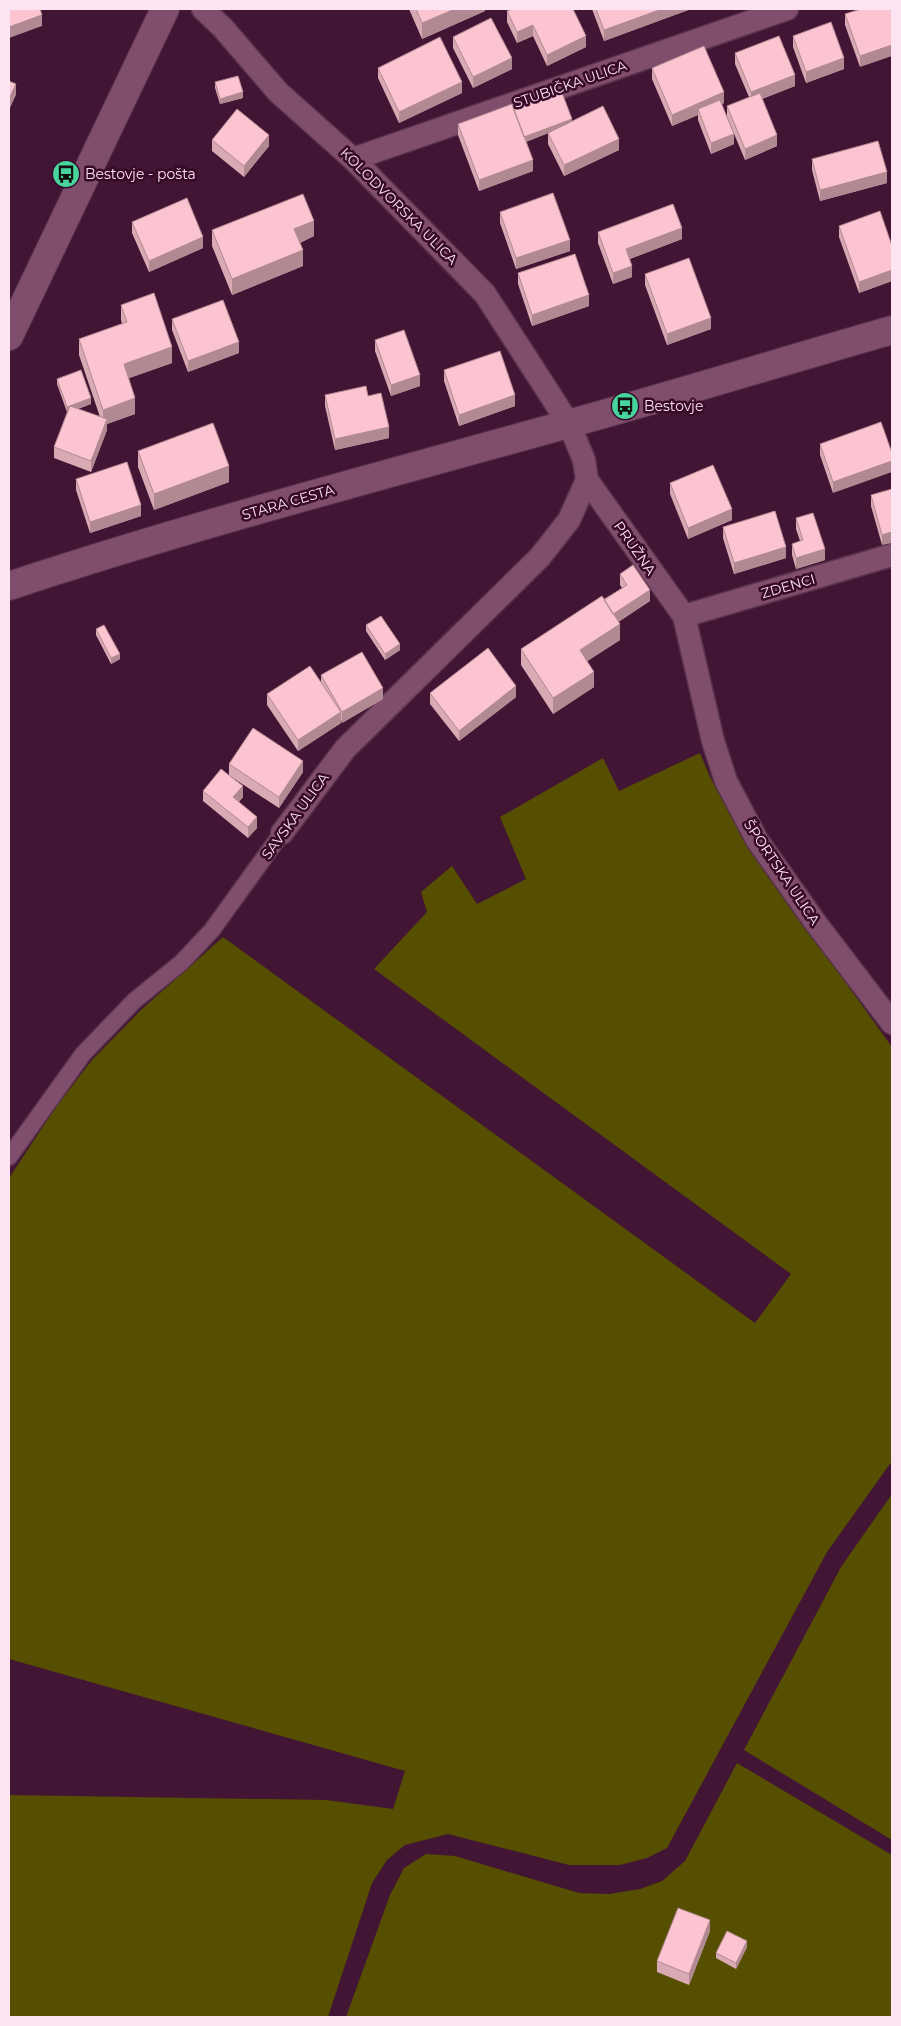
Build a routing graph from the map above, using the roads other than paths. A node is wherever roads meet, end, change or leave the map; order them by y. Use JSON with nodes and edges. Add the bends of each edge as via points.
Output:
{"nodes":[{"id":1,"x":165,"y":9,"type":"edge"},
{"id":2,"x":203,"y":9,"type":"edge"},
{"id":3,"x":787,"y":9,"type":"edge"},
{"id":4,"x":353,"y":159,"type":"junction"},
{"id":5,"x":892,"y":330,"type":"edge"},
{"id":6,"x":9,"y":336,"type":"edge"},
{"id":7,"x":569,"y":424,"type":"junction"},
{"id":8,"x":587,"y":480,"type":"junction"},
{"id":9,"x":892,"y":555,"type":"edge"},
{"id":10,"x":9,"y":586,"type":"edge"},
{"id":11,"x":684,"y":616,"type":"junction"},
{"id":12,"x":282,"y":833,"type":"joint"},
{"id":13,"x":892,"y":1023,"type":"edge"},
{"id":14,"x":9,"y":1157,"type":"edge"}],
"edges":[{"from":1,"to":6,"type":"main road"},
{"from":2,"to":4,"type":"street","name":"KOLODVORSKA ULICA","via":[[278,92]]},
{"from":3,"to":4,"type":"street","name":"STUBIČKA ULICA"},
{"from":4,"to":7,"type":"street","name":"KOLODVORSKA ULICA","via":[[485,294]]},
{"from":5,"to":7,"type":"main road","name":"STARA CESTA"},
{"from":7,"to":8,"type":"street","name":"KOLODVORSKA ULICA","via":[[584,460]]},
{"from":7,"to":10,"type":"main road","name":"STARA CESTA","via":[[103,555]]},
{"from":8,"to":11,"type":"street","name":"PRUŽNA"},
{"from":8,"to":12,"type":"street","name":"SAVSKA ULICA","via":[[569,520],[540,557],[345,749]]},
{"from":9,"to":11,"type":"street","name":"ZDENCI"},
{"from":11,"to":13,"type":"street","name":"ŠPORTSKA ULICA","via":[[713,741],[726,781],[757,840]]},
{"from":12,"to":14,"type":"street","name":"SAVSKA ULICA","via":[[212,930],[182,962],[134,1001],[83,1054]]}]}
